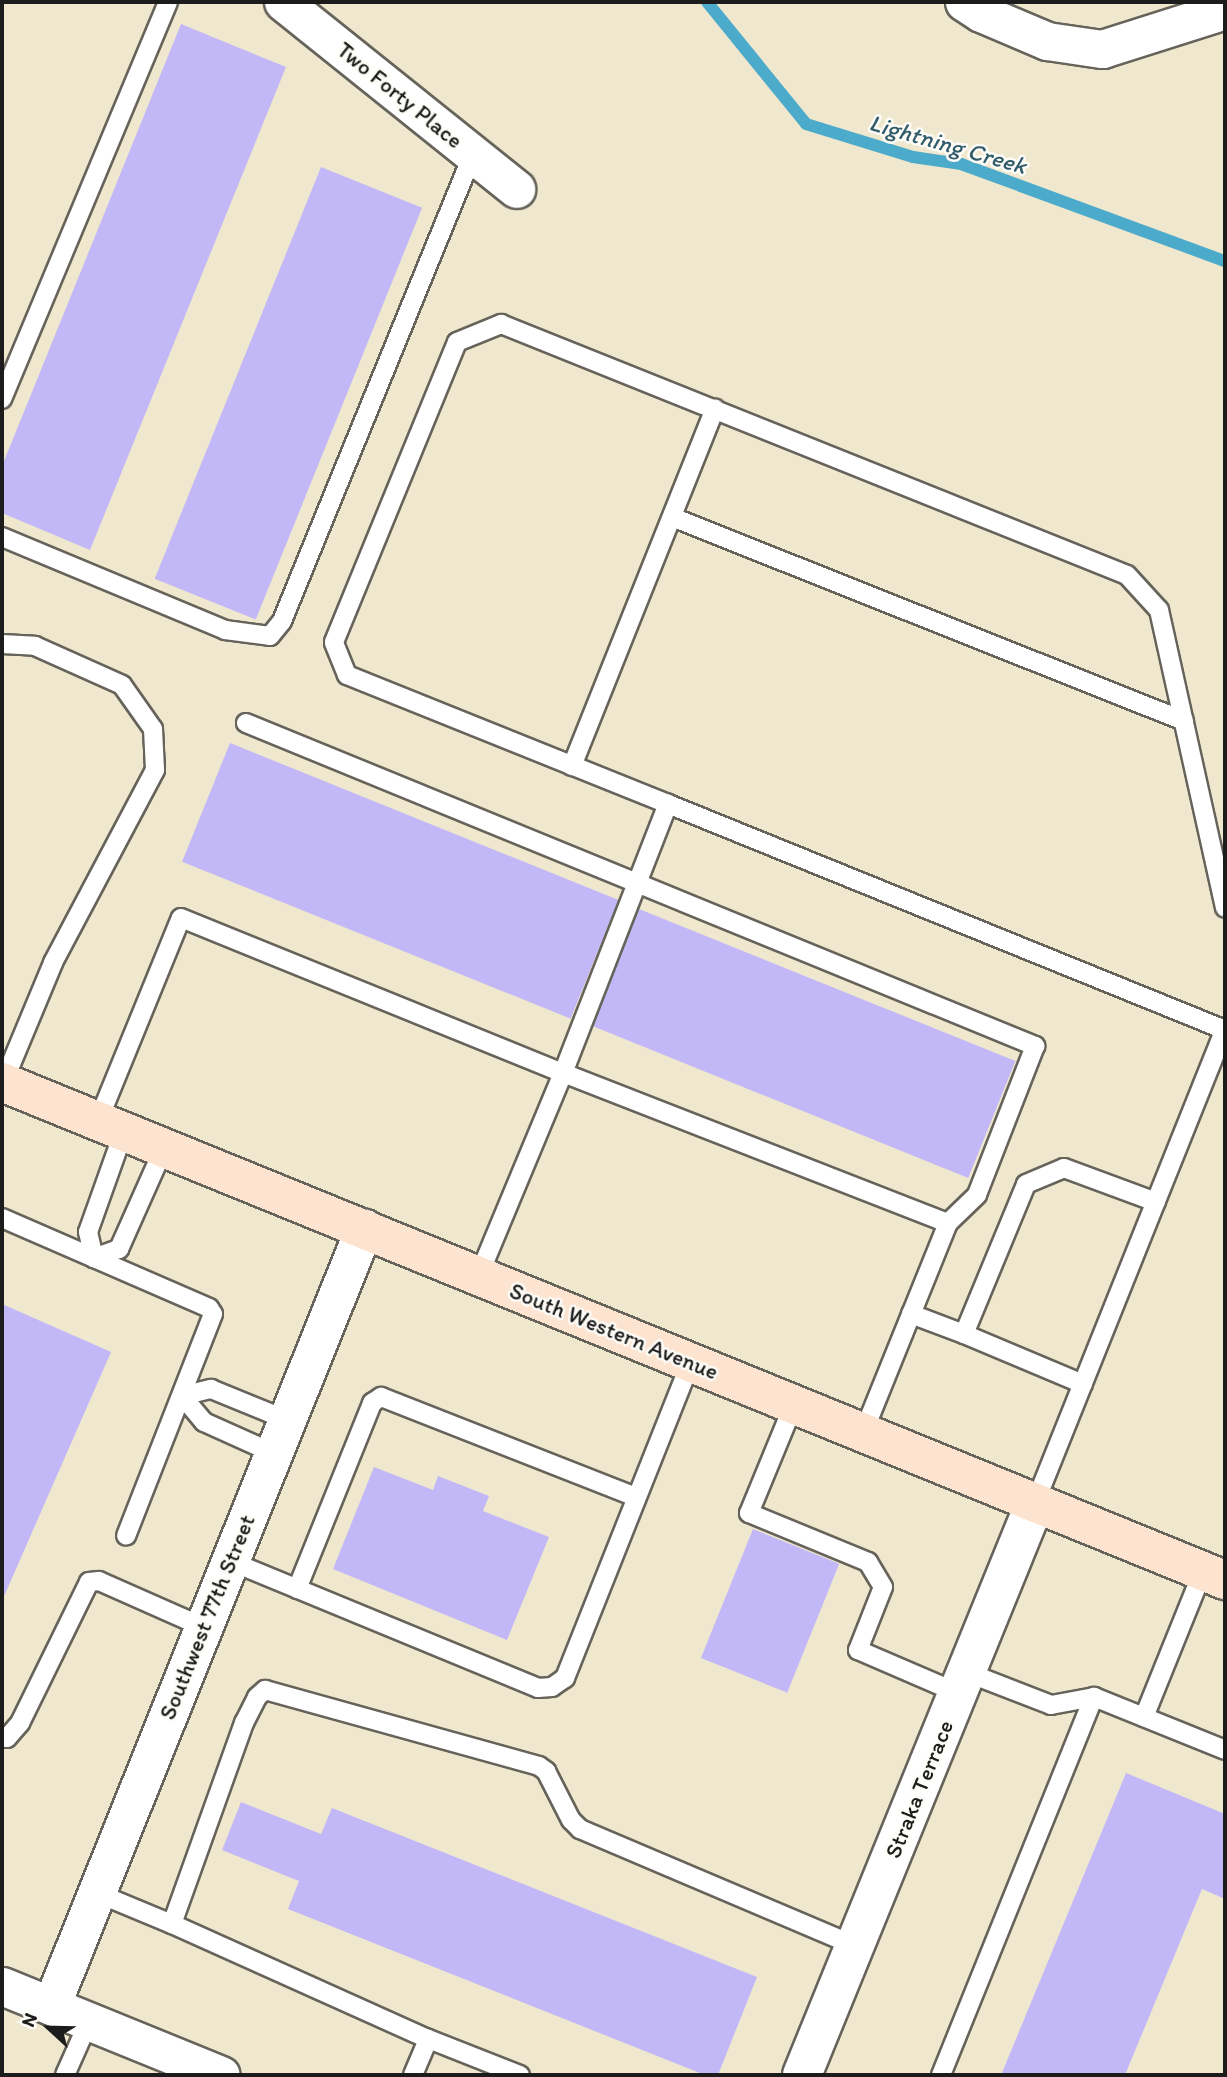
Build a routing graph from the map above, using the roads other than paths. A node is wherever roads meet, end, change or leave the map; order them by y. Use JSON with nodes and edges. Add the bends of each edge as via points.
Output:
{"nodes":[{"id":1,"x":167,"y":2,"type":"edge"},
{"id":2,"x":283,"y":2,"type":"edge"},
{"id":3,"x":964,"y":2,"type":"edge"},
{"id":4,"x":1225,"y":10,"type":"edge"},
{"id":5,"x":473,"y":154,"type":"junction"},
{"id":6,"x":516,"y":189,"type":"dead end"},
{"id":7,"x":2,"y":400,"type":"edge"},
{"id":8,"x":715,"y":409,"type":"junction"},
{"id":9,"x":672,"y":517,"type":"junction"},
{"id":10,"x":2,"y":537,"type":"edge"},
{"id":11,"x":2,"y":644,"type":"edge"},
{"id":12,"x":1184,"y":722,"type":"junction"},
{"id":13,"x":246,"y":723,"type":"dead end"},
{"id":14,"x":572,"y":766,"type":"junction"},
{"id":15,"x":668,"y":804,"type":"junction"},
{"id":16,"x":636,"y":884,"type":"junction"},
{"id":17,"x":1225,"y":908,"type":"edge"},
{"id":18,"x":1225,"y":1030,"type":"edge"},
{"id":19,"x":563,"y":1073,"type":"junction"},
{"id":20,"x":3,"y":1082,"type":"edge"},
{"id":21,"x":111,"y":1126,"type":"junction"},
{"id":22,"x":164,"y":1148,"type":"junction"},
{"id":23,"x":1156,"y":1202,"type":"junction"},
{"id":24,"x":2,"y":1218,"type":"edge"},
{"id":25,"x":948,"y":1223,"type":"junction"},
{"id":26,"x":364,"y":1228,"type":"junction"},
{"id":27,"x":94,"y":1258,"type":"junction"},
{"id":28,"x":479,"y":1275,"type":"junction"},
{"id":29,"x":911,"y":1314,"type":"junction"},
{"id":30,"x":964,"y":1334,"type":"junction"},
{"id":31,"x":691,"y":1362,"type":"junction"},
{"id":32,"x":1083,"y":1384,"type":"junction"},
{"id":33,"x":182,"y":1396,"type":"junction"},
{"id":34,"x":794,"y":1404,"type":"junction"},
{"id":35,"x":287,"y":1420,"type":"junction"},
{"id":36,"x":863,"y":1433,"type":"junction"},
{"id":37,"x":273,"y":1453,"type":"junction"},
{"id":38,"x":636,"y":1497,"type":"junction"},
{"id":39,"x":1035,"y":1503,"type":"junction"},
{"id":40,"x":126,"y":1536,"type":"dead end"},
{"id":41,"x":230,"y":1561,"type":"junction"},
{"id":42,"x":1214,"y":1576,"type":"edge"},
{"id":43,"x":297,"y":1589,"type":"junction"},
{"id":44,"x":203,"y":1627,"type":"junction"},
{"id":45,"x":962,"y":1683,"type":"junction"},
{"id":46,"x":1094,"y":1697,"type":"junction"},
{"id":47,"x":1144,"y":1717,"type":"junction"},
{"id":48,"x":2,"y":1736,"type":"edge"},
{"id":49,"x":1225,"y":1750,"type":"edge"},
{"id":50,"x":97,"y":1893,"type":"junction"},
{"id":51,"x":172,"y":1924,"type":"junction"},
{"id":52,"x":855,"y":1946,"type":"junction"},
{"id":53,"x":2,"y":1986,"type":"edge"},
{"id":54,"x":51,"y":2006,"type":"junction"},
{"id":55,"x":89,"y":2021,"type":"junction"},
{"id":56,"x":428,"y":2039,"type":"junction"},
{"id":57,"x":65,"y":2075,"type":"edge"},
{"id":58,"x":220,"y":2075,"type":"edge"},
{"id":59,"x":413,"y":2075,"type":"edge"},
{"id":60,"x":520,"y":2075,"type":"edge"},
{"id":61,"x":802,"y":2075,"type":"edge"},
{"id":62,"x":941,"y":2075,"type":"edge"}],
"edges":[{"from":1,"to":7,"type":"lane"},
{"from":2,"to":5,"type":"street","name":"Two Forty Place"},
{"from":3,"to":4,"type":"street","via":[[1047,41],[1102,49]]},
{"from":5,"to":6,"type":"street","name":"Two Forty Place"},
{"from":5,"to":10,"type":"lane","via":[[282,621],[270,636],[225,629]]},
{"from":8,"to":9,"type":"lane"},
{"from":8,"to":12,"type":"lane","via":[[1127,575],[1159,610]]},
{"from":8,"to":14,"type":"lane","via":[[502,324],[457,342],[334,642],[347,675]]},
{"from":9,"to":12,"type":"lane"},
{"from":9,"to":14,"type":"lane"},
{"from":11,"to":20,"type":"lane","via":[[35,646],[122,685],[153,729],[155,770],[52,963]]},
{"from":12,"to":17,"type":"lane"},
{"from":13,"to":16,"type":"lane"},
{"from":14,"to":15,"type":"lane"},
{"from":15,"to":16,"type":"lane"},
{"from":15,"to":18,"type":"lane"},
{"from":16,"to":19,"type":"lane"},
{"from":16,"to":25,"type":"lane","via":[[1035,1046],[977,1195]]},
{"from":18,"to":23,"type":"lane"},
{"from":19,"to":21,"type":"lane","via":[[181,918]]},
{"from":19,"to":25,"type":"lane"},
{"from":19,"to":28,"type":"lane"},
{"from":20,"to":21,"type":"main road","name":"South Western Avenue"},
{"from":21,"to":22,"type":"main road","name":"South Western Avenue"},
{"from":21,"to":27,"type":"lane","via":[[88,1232]]},
{"from":22,"to":26,"type":"main road","name":"South Western Avenue"},
{"from":22,"to":27,"type":"lane","via":[[119,1249]]},
{"from":23,"to":30,"type":"lane","via":[[1063,1168],[1026,1184]]},
{"from":23,"to":32,"type":"lane"},
{"from":24,"to":27,"type":"lane"},
{"from":25,"to":29,"type":"lane"},
{"from":26,"to":28,"type":"main road","name":"South Western Avenue"},
{"from":26,"to":35,"type":"street","name":"Southwest 77th Street"},
{"from":27,"to":33,"type":"lane","via":[[209,1308],[213,1314]]},
{"from":28,"to":31,"type":"main road","name":"South Western Avenue"},
{"from":29,"to":30,"type":"lane"},
{"from":29,"to":36,"type":"lane"},
{"from":30,"to":32,"type":"lane"},
{"from":31,"to":34,"type":"main road","name":"South Western Avenue"},
{"from":31,"to":38,"type":"lane"},
{"from":32,"to":39,"type":"lane"},
{"from":33,"to":35,"type":"lane","via":[[211,1389]]},
{"from":33,"to":37,"type":"lane","via":[[204,1422]]},
{"from":33,"to":40,"type":"lane"},
{"from":34,"to":36,"type":"main road","name":"South Western Avenue"},
{"from":34,"to":45,"type":"lane","via":[[749,1513],[868,1562],[883,1587],[858,1650]]},
{"from":35,"to":37,"type":"street","name":"Southwest 77th Street"},
{"from":36,"to":39,"type":"main road","name":"South Western Avenue"},
{"from":37,"to":41,"type":"street","name":"Southwest 77th Street"},
{"from":38,"to":43,"type":"lane","via":[[565,1678],[552,1687],[538,1689]]},
{"from":38,"to":43,"type":"lane","via":[[381,1397],[372,1403]]},
{"from":39,"to":42,"type":"main road","name":"South Western Avenue"},
{"from":39,"to":45,"type":"street","name":"Straka Terrace"},
{"from":41,"to":43,"type":"lane"},
{"from":41,"to":44,"type":"street","name":"Southwest 77th Street"},
{"from":42,"to":47,"type":"lane"},
{"from":44,"to":48,"type":"lane","via":[[99,1581],[89,1583],[20,1723],[8,1738]]},
{"from":44,"to":50,"type":"street","name":"Southwest 77th Street"},
{"from":45,"to":46,"type":"lane","via":[[1051,1705]]},
{"from":45,"to":52,"type":"street","name":"Straka Terrace"},
{"from":46,"to":47,"type":"lane"},
{"from":46,"to":62,"type":"lane"},
{"from":47,"to":49,"type":"lane"},
{"from":50,"to":51,"type":"lane"},
{"from":50,"to":54,"type":"street","name":"Southwest 77th Street"},
{"from":51,"to":52,"type":"lane","via":[[244,1723],[265,1690],[539,1766],[580,1829]]},
{"from":51,"to":56,"type":"lane"},
{"from":52,"to":61,"type":"street","name":"Straka Terrace"},
{"from":53,"to":54,"type":"street"},
{"from":54,"to":55,"type":"street"},
{"from":55,"to":57,"type":"lane"},
{"from":55,"to":58,"type":"street"},
{"from":56,"to":59,"type":"lane"},
{"from":56,"to":60,"type":"lane"}]}
